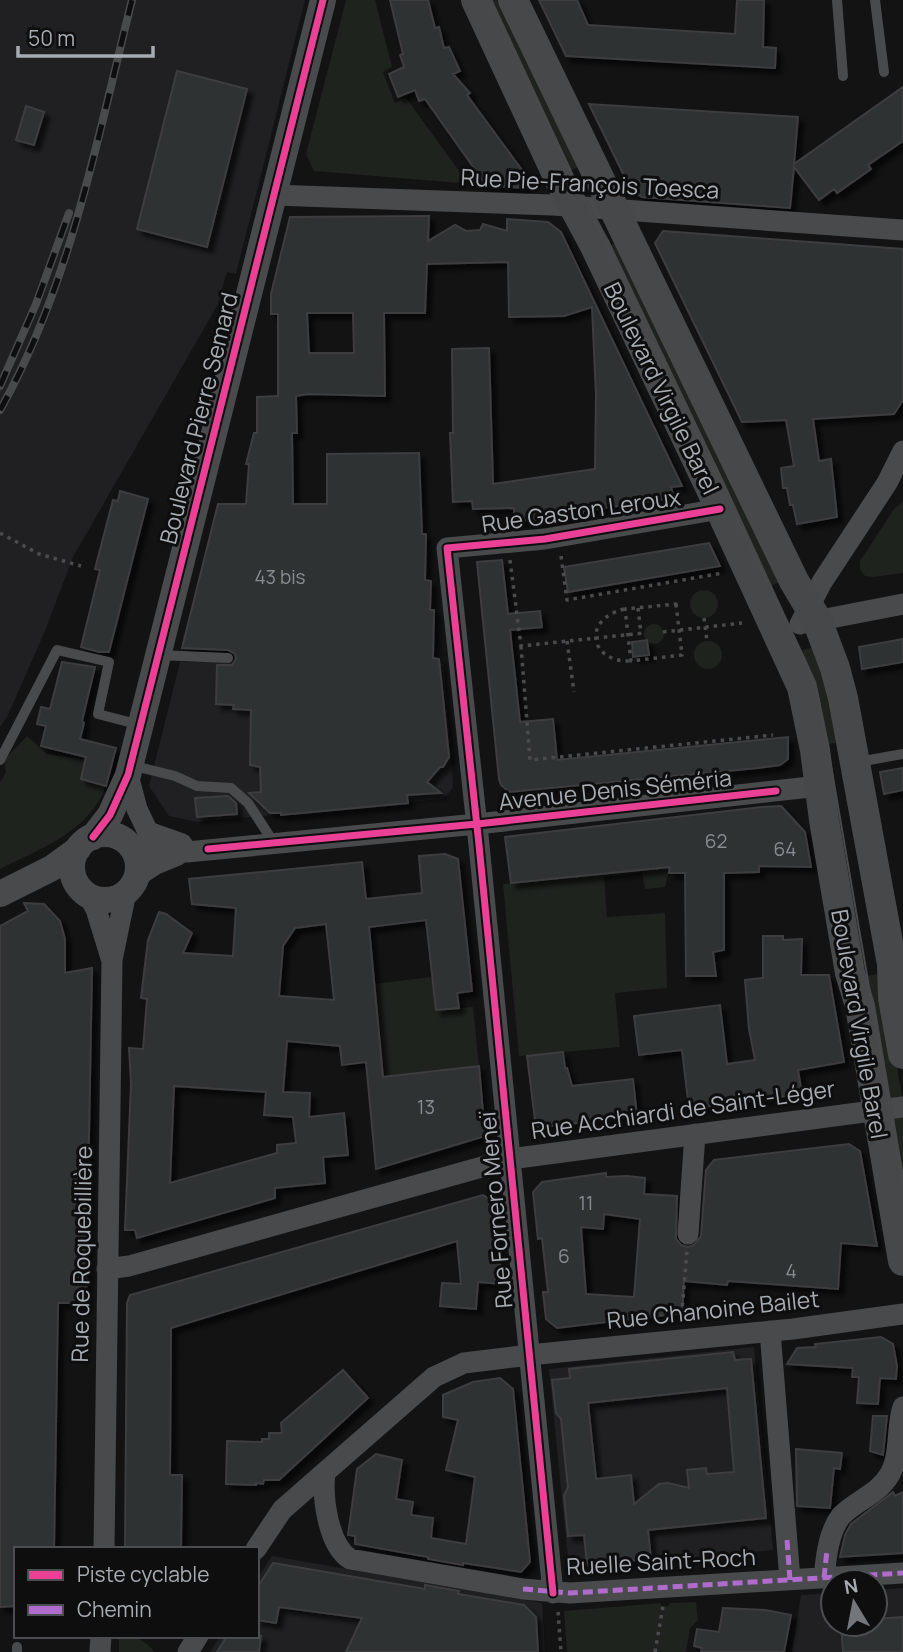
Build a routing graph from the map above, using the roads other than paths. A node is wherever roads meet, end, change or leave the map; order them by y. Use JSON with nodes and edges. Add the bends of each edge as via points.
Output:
{"nodes":[{"id":1,"x":323,"y":0,"type":"edge"},
{"id":2,"x":476,"y":0,"type":"edge"},
{"id":3,"x":513,"y":0,"type":"edge"},
{"id":4,"x":837,"y":0,"type":"edge"},
{"id":5,"x":875,"y":0,"type":"edge"},
{"id":6,"x":884,"y":72,"type":"dead end"},
{"id":7,"x":843,"y":76,"type":"dead end"},
{"id":8,"x":274,"y":195,"type":"junction"},
{"id":9,"x":573,"y":206,"type":"junction"},
{"id":10,"x":615,"y":209,"type":"junction"},
{"id":11,"x":903,"y":230,"type":"edge"},
{"id":12,"x":903,"y":451,"type":"edge"},
{"id":13,"x":895,"y":483,"type":"edge"},
{"id":14,"x":720,"y":509,"type":"junction"},
{"id":15,"x":447,"y":548,"type":"joint"},
{"id":16,"x":903,"y":604,"type":"edge"},
{"id":17,"x":809,"y":616,"type":"junction"},
{"id":18,"x":754,"y":617,"type":"junction"},
{"id":19,"x":158,"y":655,"type":"junction"},
{"id":20,"x":228,"y":658,"type":"dead end"},
{"id":21,"x":140,"y":726,"type":"junction"},
{"id":22,"x":903,"y":754,"type":"edge"},
{"id":23,"x":0,"y":760,"type":"edge"},
{"id":24,"x":129,"y":770,"type":"junction"},
{"id":25,"x":857,"y":771,"type":"junction"},
{"id":26,"x":820,"y":786,"type":"junction"},
{"id":27,"x":477,"y":824,"type":"junction"},
{"id":28,"x":85,"y":843,"type":"junction"},
{"id":29,"x":274,"y":843,"type":"junction"},
{"id":30,"x":130,"y":847,"type":"junction"},
{"id":31,"x":208,"y":849,"type":"junction"},
{"id":32,"x":187,"y":852,"type":"junction"},
{"id":33,"x":131,"y":884,"type":"junction"},
{"id":34,"x":10,"y":890,"type":"edge"},
{"id":35,"x":84,"y":891,"type":"junction"},
{"id":36,"x":112,"y":960,"type":"junction"},
{"id":37,"x":903,"y":1054,"type":"edge"},
{"id":38,"x":890,"y":1109,"type":"edge"},
{"id":39,"x":695,"y":1134,"type":"junction"},
{"id":40,"x":510,"y":1159,"type":"junction"},
{"id":41,"x":688,"y":1234,"type":"road end"},
{"id":42,"x":903,"y":1262,"type":"edge"},
{"id":43,"x":107,"y":1269,"type":"junction"},
{"id":44,"x":903,"y":1314,"type":"edge"},
{"id":45,"x":771,"y":1331,"type":"junction"},
{"id":46,"x":528,"y":1354,"type":"junction"},
{"id":47,"x":903,"y":1407,"type":"edge"},
{"id":48,"x":325,"y":1473,"type":"junction"},
{"id":49,"x":104,"y":1547,"type":"edge"},
{"id":50,"x":257,"y":1547,"type":"edge"},
{"id":51,"x":825,"y":1568,"type":"edge"},
{"id":52,"x":819,"y":1578,"type":"edge"},
{"id":53,"x":790,"y":1580,"type":"junction"},
{"id":54,"x":553,"y":1593,"type":"junction"}],
"edges":[{"from":1,"to":8,"type":"street","name":"Boulevard Pierre Semard"},
{"from":2,"to":9,"type":"main road","name":"Boulevard Virgile Barel"},
{"from":3,"to":10,"type":"main road","name":"Boulevard Virgile Barel"},
{"from":4,"to":7,"type":"lane"},
{"from":5,"to":6,"type":"lane"},
{"from":8,"to":9,"type":"street","name":"Rue Pie-François Toesca"},
{"from":8,"to":19,"type":"street","name":"Boulevard Pierre Semard"},
{"from":9,"to":10,"type":"street","name":"Rue Pie-François Toesca"},
{"from":9,"to":14,"type":"main road","name":"Boulevard Virgile Barel"},
{"from":10,"to":11,"type":"street","name":"Rue Pie-François Toesca"},
{"from":10,"to":17,"type":"main road","name":"Boulevard Virgile Barel"},
{"from":12,"to":13,"type":"street"},
{"from":13,"to":17,"type":"street","via":[[822,582]]},
{"from":14,"to":15,"type":"street","name":"Rue Gaston Leroux","via":[[558,537]]},
{"from":14,"to":18,"type":"main road","name":"Boulevard Virgile Barel"},
{"from":15,"to":27,"type":"street","name":"Rue Fornero Meneï"},
{"from":16,"to":17,"type":"street"},
{"from":17,"to":18,"type":"street","via":[[778,624]]},
{"from":17,"to":25,"type":"main road","name":"Boulevard Virgile Barel","via":[[835,668]]},
{"from":18,"to":26,"type":"main road","name":"Boulevard Virgile Barel","via":[[802,687]]},
{"from":19,"to":20,"type":"lane"},
{"from":19,"to":21,"type":"street","name":"Boulevard Pierre Semard"},
{"from":21,"to":23,"type":"lane","via":[[98,714],[109,662],[57,650]]},
{"from":21,"to":24,"type":"street","name":"Boulevard Pierre Semard"},
{"from":22,"to":25,"type":"lane"},
{"from":24,"to":28,"type":"street","name":"Boulevard Pierre Semard","via":[[110,815]]},
{"from":24,"to":29,"type":"lane","via":[[175,776],[197,786],[231,788],[248,803]]},
{"from":24,"to":30,"type":"street","name":"Boulevard Pierre Semard","via":[[126,823]]},
{"from":24,"to":31,"type":"street","name":"Avenue Denis Séméria","via":[[148,832],[170,842]]},
{"from":25,"to":26,"type":"main road"},
{"from":25,"to":37,"type":"main road","name":"Boulevard Virgile Barel","via":[[892,964]]},
{"from":26,"to":27,"type":"street","name":"Avenue Denis Séméria"},
{"from":26,"to":38,"type":"main road","name":"Boulevard Virgile Barel","via":[[853,982]]},
{"from":27,"to":29,"type":"street","name":"Avenue Denis Séméria"},
{"from":27,"to":40,"type":"street","name":"Rue Fornero Meneï"},
{"from":28,"to":30,"type":"street","via":[[112,835]]},
{"from":28,"to":34,"type":"street","via":[[52,868]]},
{"from":28,"to":35,"type":"street","via":[[72,864]]},
{"from":29,"to":31,"type":"street","name":"Avenue Denis Séméria"},
{"from":30,"to":32,"type":"street","name":"Avenue Denis Séméria"},
{"from":30,"to":33,"type":"street","via":[[137,862]]},
{"from":31,"to":32,"type":"street","name":"Avenue Denis Séméria"},
{"from":32,"to":33,"type":"street","name":"Avenue Denis Séméria","via":[[156,864]]},
{"from":33,"to":35,"type":"street","via":[[108,900]]},
{"from":33,"to":36,"type":"street","name":"Rue de Roquebillière"},
{"from":34,"to":35,"type":"street","via":[[57,883]]},
{"from":35,"to":36,"type":"street","name":"Rue de Roquebillière","via":[[96,909]]},
{"from":36,"to":43,"type":"street","name":"Rue de Roquebillière"},
{"from":38,"to":39,"type":"street","name":"Rue Acchiardi de Saint-Léger"},
{"from":38,"to":42,"type":"main road","name":"Boulevard Virgile Barel"},
{"from":39,"to":40,"type":"street","name":"Rue Acchiardi de Saint-Léger"},
{"from":39,"to":41,"type":"street"},
{"from":40,"to":43,"type":"street","name":"Rue Acchiardi de Saint-Léger"},
{"from":40,"to":46,"type":"street","name":"Rue Fornero Meneï"},
{"from":43,"to":49,"type":"street","name":"Rue de Roquebillière"},
{"from":44,"to":45,"type":"street","name":"Rue Chanoine Bailet"},
{"from":45,"to":46,"type":"street","name":"Rue Chanoine Bailet"},
{"from":45,"to":53,"type":"street"},
{"from":46,"to":48,"type":"street","name":"Rue Chanoine Bailet","via":[[464,1363],[434,1377]]},
{"from":46,"to":54,"type":"street","name":"Rue Fornero Meneï"},
{"from":47,"to":51,"type":"street","via":[[895,1465],[880,1489],[842,1515],[827,1550]]},
{"from":48,"to":50,"type":"street","name":"Rue Chanoine Bailet","via":[[282,1510]]},
{"from":48,"to":54,"type":"street","name":"Ruelle Saint-Roch","via":[[327,1514],[337,1546],[350,1559]]},
{"from":52,"to":53,"type":"street","name":"Ruelle Saint-Roch"},
{"from":53,"to":54,"type":"street","name":"Ruelle Saint-Roch"}]}
